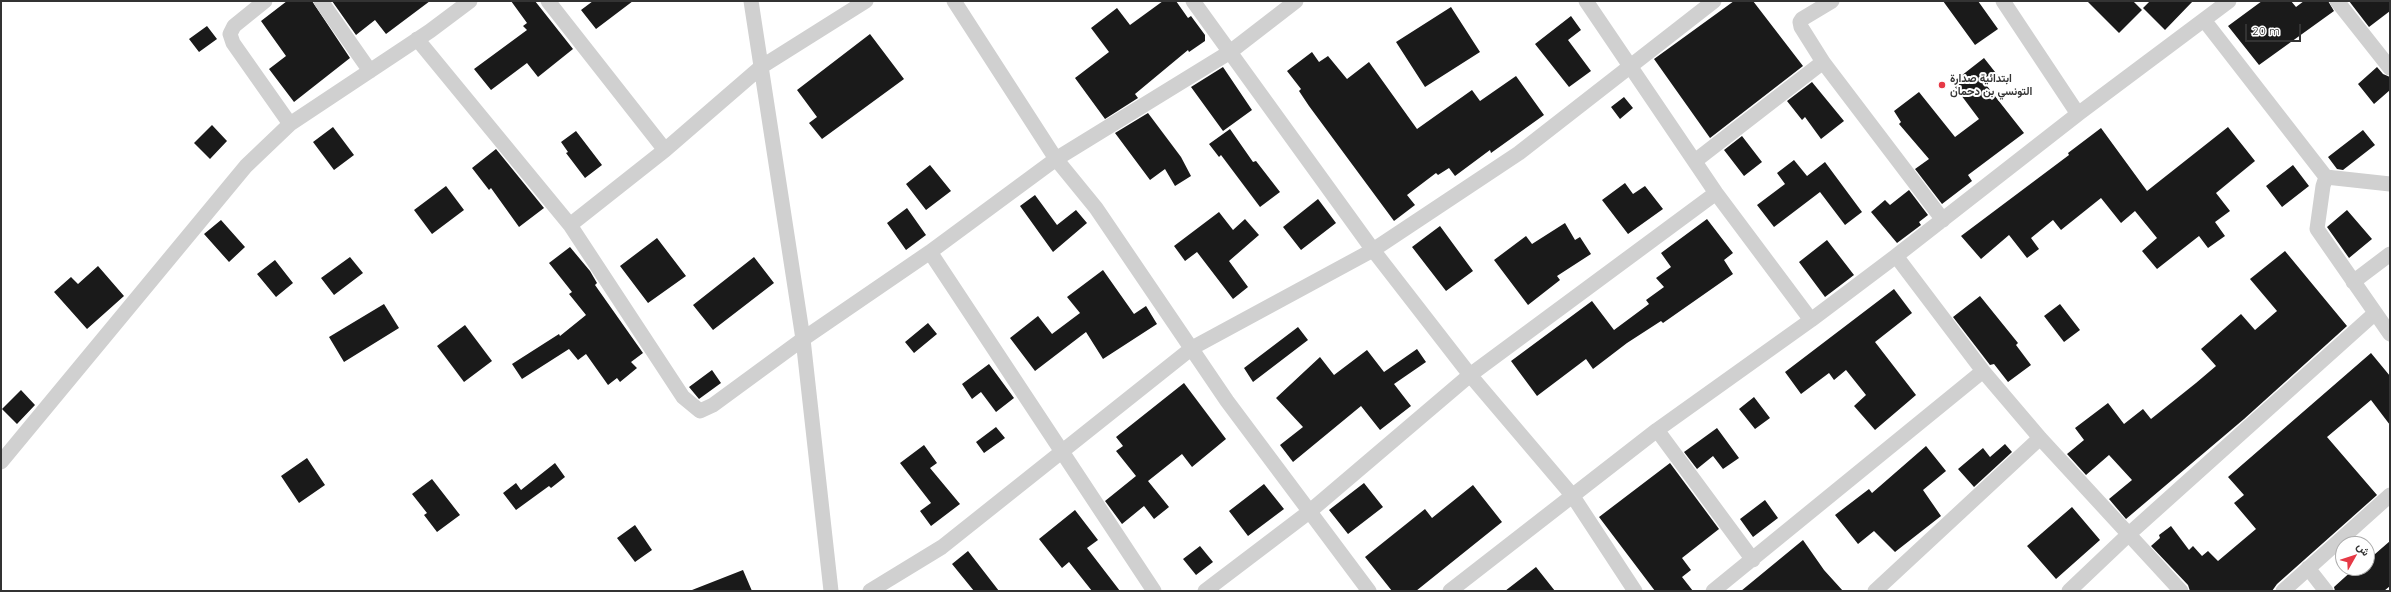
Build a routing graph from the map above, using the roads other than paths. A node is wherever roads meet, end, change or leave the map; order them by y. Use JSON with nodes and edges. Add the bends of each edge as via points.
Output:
{"nodes":[{"id":1,"x":265,"y":1,"type":"edge"},
{"id":2,"x":321,"y":1,"type":"edge"},
{"id":3,"x":470,"y":1,"type":"edge"},
{"id":4,"x":548,"y":1,"type":"edge"},
{"id":5,"x":751,"y":1,"type":"edge"},
{"id":6,"x":866,"y":1,"type":"edge"},
{"id":7,"x":954,"y":1,"type":"edge"},
{"id":8,"x":1193,"y":1,"type":"edge"},
{"id":9,"x":1296,"y":1,"type":"edge"},
{"id":10,"x":1586,"y":1,"type":"edge"},
{"id":11,"x":1714,"y":1,"type":"edge"},
{"id":12,"x":1832,"y":1,"type":"edge"},
{"id":13,"x":2229,"y":1,"type":"edge"},
{"id":14,"x":2338,"y":1,"type":"edge"},
{"id":15,"x":2005,"y":2,"type":"edge"},
{"id":16,"x":2204,"y":20,"type":"junction"},
{"id":17,"x":417,"y":39,"type":"junction"},
{"id":18,"x":1230,"y":52,"type":"junction"},
{"id":19,"x":1823,"y":62,"type":"junction"},
{"id":20,"x":761,"y":67,"type":"junction"},
{"id":21,"x":1630,"y":67,"type":"junction"},
{"id":22,"x":2390,"y":68,"type":"edge"},
{"id":23,"x":370,"y":71,"type":"junction"},
{"id":24,"x":2078,"y":114,"type":"junction"},
{"id":25,"x":290,"y":124,"type":"junction"},
{"id":26,"x":665,"y":150,"type":"junction"},
{"id":27,"x":1056,"y":159,"type":"junction"},
{"id":28,"x":1695,"y":160,"type":"junction"},
{"id":29,"x":2326,"y":177,"type":"junction"},
{"id":30,"x":2390,"y":184,"type":"edge"},
{"id":31,"x":1716,"y":192,"type":"junction"},
{"id":32,"x":1943,"y":220,"type":"junction"},
{"id":33,"x":570,"y":225,"type":"junction"},
{"id":34,"x":1373,"y":250,"type":"junction"},
{"id":35,"x":930,"y":252,"type":"junction"},
{"id":36,"x":2390,"y":254,"type":"edge"},
{"id":37,"x":1896,"y":256,"type":"junction"},
{"id":38,"x":2353,"y":282,"type":"junction"},
{"id":39,"x":2374,"y":314,"type":"junction"},
{"id":40,"x":1811,"y":320,"type":"junction"},
{"id":41,"x":2390,"y":334,"type":"edge"},
{"id":42,"x":803,"y":339,"type":"junction"},
{"id":43,"x":1192,"y":348,"type":"junction"},
{"id":44,"x":1983,"y":371,"type":"junction"},
{"id":45,"x":1470,"y":376,"type":"junction"},
{"id":46,"x":1657,"y":430,"type":"junction"},
{"id":47,"x":2040,"y":438,"type":"junction"},
{"id":48,"x":1062,"y":452,"type":"junction"},
{"id":49,"x":1,"y":462,"type":"edge"},
{"id":50,"x":1572,"y":495,"type":"junction"},
{"id":51,"x":2390,"y":495,"type":"edge"},
{"id":52,"x":1309,"y":512,"type":"junction"},
{"id":53,"x":2129,"y":534,"type":"junction"},
{"id":54,"x":1753,"y":560,"type":"junction"},
{"id":55,"x":2308,"y":568,"type":"junction"},
{"id":56,"x":831,"y":591,"type":"edge"},
{"id":57,"x":870,"y":591,"type":"edge"},
{"id":58,"x":1154,"y":591,"type":"edge"},
{"id":59,"x":1205,"y":591,"type":"edge"},
{"id":60,"x":1369,"y":591,"type":"edge"},
{"id":61,"x":1450,"y":591,"type":"edge"},
{"id":62,"x":1635,"y":591,"type":"edge"},
{"id":63,"x":1713,"y":591,"type":"edge"},
{"id":64,"x":1875,"y":591,"type":"edge"},
{"id":65,"x":2069,"y":591,"type":"edge"},
{"id":66,"x":2181,"y":591,"type":"edge"},
{"id":67,"x":2283,"y":591,"type":"edge"},
{"id":68,"x":2326,"y":591,"type":"edge"}],
"edges":[{"from":1,"to":25,"type":"street","via":[[234,26],[230,34],[233,43]]},
{"from":2,"to":23,"type":"street"},
{"from":3,"to":17,"type":"street"},
{"from":4,"to":26,"type":"street"},
{"from":5,"to":20,"type":"street"},
{"from":6,"to":20,"type":"street"},
{"from":7,"to":27,"type":"street"},
{"from":8,"to":18,"type":"street"},
{"from":9,"to":18,"type":"street"},
{"from":10,"to":21,"type":"street"},
{"from":11,"to":21,"type":"street"},
{"from":12,"to":19,"type":"street","via":[[1800,22]]},
{"from":13,"to":16,"type":"street"},
{"from":14,"to":22,"type":"street"},
{"from":15,"to":24,"type":"street"},
{"from":16,"to":24,"type":"street"},
{"from":16,"to":29,"type":"street"},
{"from":17,"to":23,"type":"street"},
{"from":17,"to":33,"type":"street"},
{"from":18,"to":27,"type":"street"},
{"from":18,"to":34,"type":"street"},
{"from":19,"to":28,"type":"street"},
{"from":19,"to":32,"type":"street"},
{"from":20,"to":26,"type":"street"},
{"from":20,"to":42,"type":"street"},
{"from":21,"to":28,"type":"street"},
{"from":21,"to":34,"type":"street","via":[[1519,153]]},
{"from":23,"to":25,"type":"street"},
{"from":24,"to":32,"type":"street"},
{"from":25,"to":49,"type":"street","via":[[246,166]]},
{"from":26,"to":33,"type":"street"},
{"from":27,"to":35,"type":"street"},
{"from":27,"to":43,"type":"street","via":[[1096,208]]},
{"from":28,"to":31,"type":"street"},
{"from":29,"to":30,"type":"street"},
{"from":29,"to":38,"type":"street","via":[[2317,230]]},
{"from":31,"to":40,"type":"street"},
{"from":31,"to":45,"type":"street"},
{"from":32,"to":37,"type":"street"},
{"from":33,"to":42,"type":"street","via":[[683,397],[700,411]]},
{"from":34,"to":43,"type":"street"},
{"from":34,"to":45,"type":"street"},
{"from":35,"to":42,"type":"street"},
{"from":35,"to":48,"type":"street"},
{"from":36,"to":38,"type":"street"},
{"from":37,"to":40,"type":"street"},
{"from":37,"to":44,"type":"street"},
{"from":38,"to":39,"type":"street"},
{"from":39,"to":41,"type":"street"},
{"from":39,"to":53,"type":"street"},
{"from":40,"to":46,"type":"street"},
{"from":42,"to":56,"type":"street"},
{"from":43,"to":48,"type":"street"},
{"from":43,"to":52,"type":"street","via":[[1227,401]]},
{"from":44,"to":47,"type":"street"},
{"from":44,"to":54,"type":"street"},
{"from":45,"to":50,"type":"street"},
{"from":45,"to":52,"type":"street"},
{"from":46,"to":50,"type":"street"},
{"from":46,"to":54,"type":"street"},
{"from":47,"to":53,"type":"street"},
{"from":47,"to":64,"type":"street"},
{"from":48,"to":57,"type":"street","via":[[942,547]]},
{"from":48,"to":58,"type":"street"},
{"from":50,"to":61,"type":"street"},
{"from":50,"to":62,"type":"street"},
{"from":51,"to":55,"type":"street"},
{"from":52,"to":59,"type":"street"},
{"from":52,"to":60,"type":"street"},
{"from":53,"to":65,"type":"street"},
{"from":53,"to":66,"type":"street"},
{"from":54,"to":63,"type":"street"},
{"from":55,"to":67,"type":"street"},
{"from":55,"to":68,"type":"street"}]}
